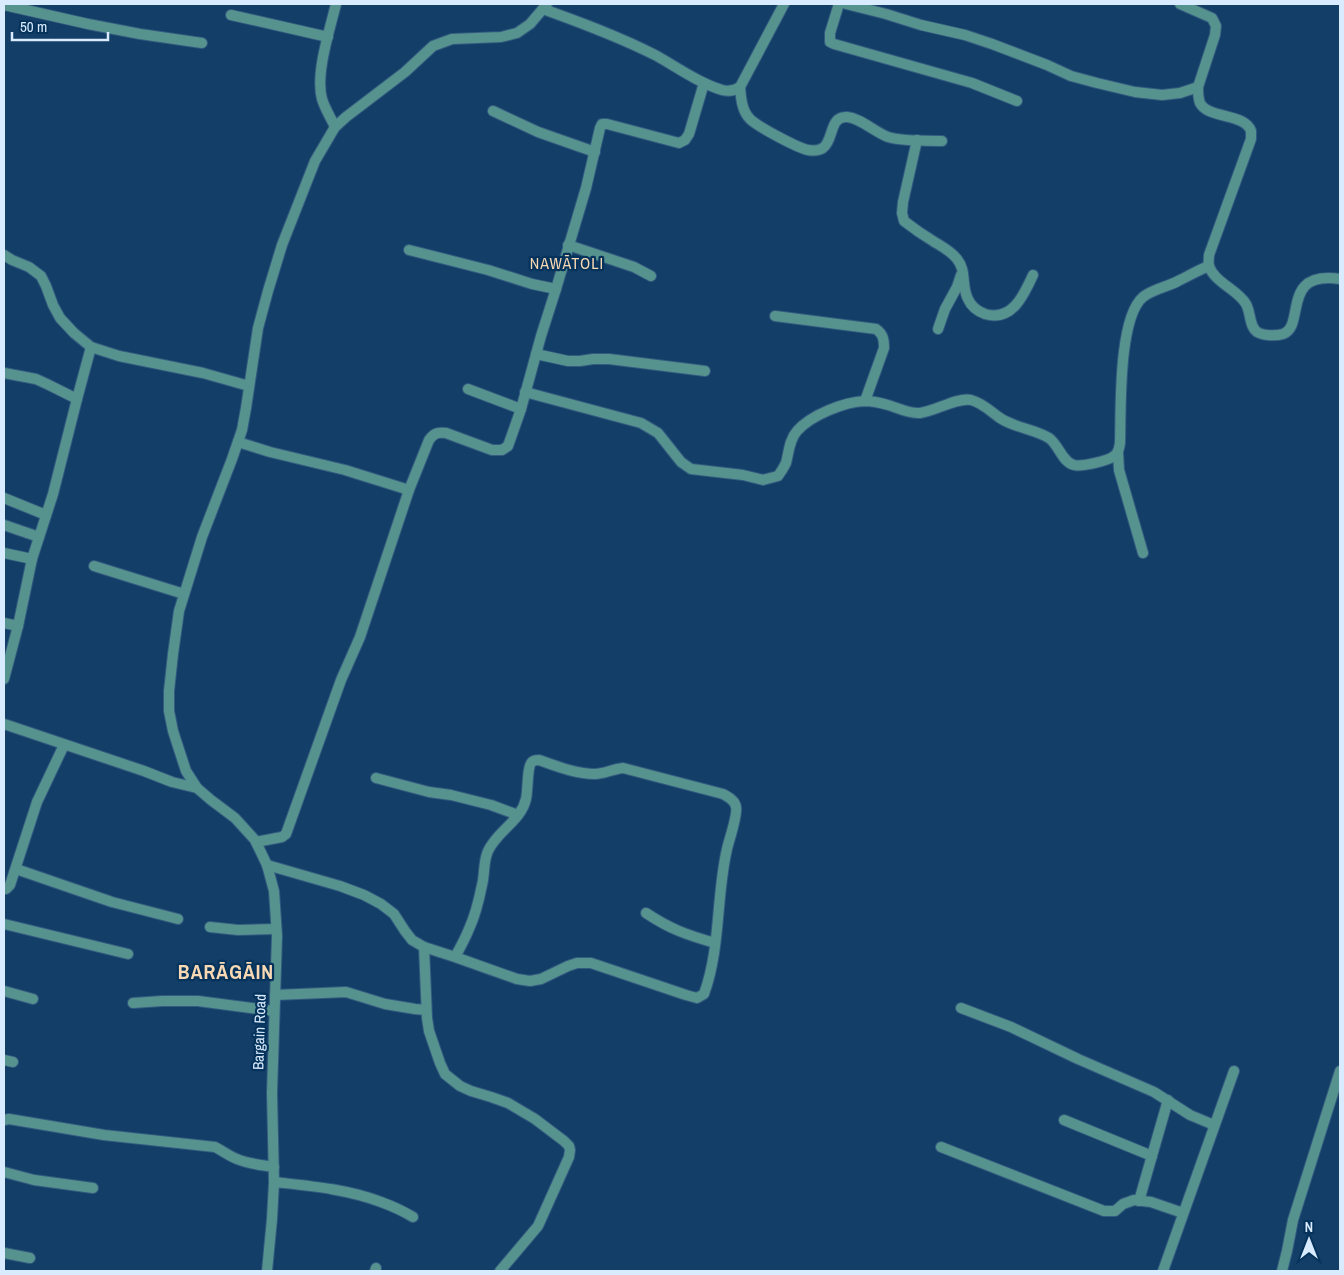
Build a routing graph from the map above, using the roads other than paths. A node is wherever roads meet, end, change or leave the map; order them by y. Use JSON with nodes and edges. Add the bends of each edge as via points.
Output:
{"nodes":[{"id":1,"x":336,"y":4,"type":"edge"},
{"id":2,"x":784,"y":4,"type":"edge"},
{"id":3,"x":1180,"y":4,"type":"edge"},
{"id":4,"x":4,"y":5,"type":"edge"},
{"id":5,"x":840,"y":5,"type":"edge"},
{"id":6,"x":545,"y":6,"type":"edge"},
{"id":7,"x":231,"y":15,"type":"dead end"},
{"id":8,"x":328,"y":37,"type":"junction"},
{"id":9,"x":202,"y":43,"type":"dead end"},
{"id":10,"x":704,"y":83,"type":"junction"},
{"id":11,"x":740,"y":87,"type":"junction"},
{"id":12,"x":1198,"y":87,"type":"junction"},
{"id":13,"x":1017,"y":101,"type":"dead end"},
{"id":14,"x":493,"y":111,"type":"dead end"},
{"id":15,"x":335,"y":127,"type":"junction"},
{"id":16,"x":916,"y":140,"type":"junction"},
{"id":17,"x":942,"y":141,"type":"dead end"},
{"id":18,"x":595,"y":152,"type":"junction"},
{"id":19,"x":568,"y":245,"type":"junction"},
{"id":20,"x":409,"y":250,"type":"dead end"},
{"id":21,"x":4,"y":255,"type":"edge"},
{"id":22,"x":1209,"y":266,"type":"junction"},
{"id":23,"x":963,"y":269,"type":"junction"},
{"id":24,"x":1033,"y":275,"type":"dead end"},
{"id":25,"x":651,"y":276,"type":"dead end"},
{"id":26,"x":1340,"y":279,"type":"edge"},
{"id":27,"x":556,"y":289,"type":"junction"},
{"id":28,"x":775,"y":316,"type":"dead end"},
{"id":29,"x":938,"y":329,"type":"dead end"},
{"id":30,"x":91,"y":347,"type":"junction"},
{"id":31,"x":536,"y":354,"type":"junction"},
{"id":32,"x":705,"y":371,"type":"dead end"},
{"id":33,"x":4,"y":373,"type":"edge"},
{"id":34,"x":249,"y":386,"type":"junction"},
{"id":35,"x":468,"y":389,"type":"dead end"},
{"id":36,"x":526,"y":392,"type":"junction"},
{"id":37,"x":76,"y":399,"type":"junction"},
{"id":38,"x":865,"y":401,"type":"junction"},
{"id":39,"x":521,"y":409,"type":"junction"},
{"id":40,"x":238,"y":442,"type":"junction"},
{"id":41,"x":1118,"y":452,"type":"junction"},
{"id":42,"x":409,"y":490,"type":"junction"},
{"id":43,"x":4,"y":498,"type":"edge"},
{"id":44,"x":46,"y":515,"type":"junction"},
{"id":45,"x":4,"y":525,"type":"edge"},
{"id":46,"x":39,"y":537,"type":"junction"},
{"id":47,"x":4,"y":553,"type":"edge"},
{"id":48,"x":1143,"y":553,"type":"dead end"},
{"id":49,"x":32,"y":559,"type":"junction"},
{"id":50,"x":94,"y":566,"type":"dead end"},
{"id":51,"x":184,"y":594,"type":"junction"},
{"id":52,"x":4,"y":622,"type":"edge"},
{"id":53,"x":18,"y":626,"type":"junction"},
{"id":54,"x":4,"y":679,"type":"edge"},
{"id":55,"x":4,"y":724,"type":"edge"},
{"id":56,"x":64,"y":745,"type":"junction"},
{"id":57,"x":376,"y":778,"type":"dead end"},
{"id":58,"x":197,"y":788,"type":"junction"},
{"id":59,"x":518,"y":815,"type":"junction"},
{"id":60,"x":256,"y":842,"type":"junction"},
{"id":61,"x":267,"y":865,"type":"junction"},
{"id":62,"x":16,"y":869,"type":"junction"},
{"id":63,"x":4,"y":889,"type":"edge"},
{"id":64,"x":646,"y":912,"type":"dead end"},
{"id":65,"x":178,"y":919,"type":"dead end"},
{"id":66,"x":4,"y":924,"type":"edge"},
{"id":67,"x":210,"y":927,"type":"dead end"},
{"id":68,"x":276,"y":929,"type":"junction"},
{"id":69,"x":715,"y":943,"type":"junction"},
{"id":70,"x":424,"y":947,"type":"junction"},
{"id":71,"x":128,"y":954,"type":"dead end"},
{"id":72,"x":455,"y":957,"type":"junction"},
{"id":73,"x":4,"y":991,"type":"edge"},
{"id":74,"x":275,"y":995,"type":"junction"},
{"id":75,"x":33,"y":999,"type":"dead end"},
{"id":76,"x":133,"y":1003,"type":"dead end"},
{"id":77,"x":961,"y":1008,"type":"dead end"},
{"id":78,"x":426,"y":1010,"type":"junction"},
{"id":79,"x":274,"y":1011,"type":"junction"},
{"id":80,"x":1234,"y":1071,"type":"dead end"},
{"id":81,"x":1340,"y":1072,"type":"edge"},
{"id":82,"x":1168,"y":1100,"type":"junction"},
{"id":83,"x":4,"y":1120,"type":"edge"},
{"id":84,"x":1064,"y":1120,"type":"dead end"},
{"id":85,"x":1214,"y":1125,"type":"junction"},
{"id":86,"x":941,"y":1147,"type":"dead end"},
{"id":87,"x":1152,"y":1156,"type":"junction"},
{"id":88,"x":274,"y":1167,"type":"junction"},
{"id":89,"x":4,"y":1172,"type":"edge"},
{"id":90,"x":274,"y":1182,"type":"junction"},
{"id":91,"x":93,"y":1188,"type":"dead end"},
{"id":92,"x":1139,"y":1201,"type":"junction"},
{"id":93,"x":1183,"y":1212,"type":"junction"},
{"id":94,"x":413,"y":1217,"type":"dead end"},
{"id":95,"x":4,"y":1253,"type":"edge"},
{"id":96,"x":30,"y":1258,"type":"dead end"},
{"id":97,"x":267,"y":1271,"type":"edge"},
{"id":98,"x":500,"y":1271,"type":"edge"},
{"id":99,"x":1163,"y":1271,"type":"edge"},
{"id":100,"x":1282,"y":1271,"type":"edge"}],
"edges":[{"from":1,"to":8,"type":"street"},
{"from":2,"to":11,"type":"street"},
{"from":3,"to":12,"type":"street","via":[[1212,18],[1216,26]]},
{"from":4,"to":9,"type":"street","via":[[140,34]]},
{"from":5,"to":12,"type":"street","via":[[974,38],[1071,76],[1135,92],[1162,95]]},
{"from":5,"to":13,"type":"street","via":[[830,32],[830,42],[972,83]]},
{"from":6,"to":10,"type":"street","via":[[657,56]]},
{"from":6,"to":15,"type":"street","via":[[530,24],[517,33],[501,37],[452,39],[433,46]]},
{"from":7,"to":8,"type":"street"},
{"from":8,"to":15,"type":"street","via":[[320,78],[322,99]]},
{"from":10,"to":11,"type":"street","via":[[728,91]]},
{"from":10,"to":18,"type":"street","via":[[685,140],[672,142],[602,124]]},
{"from":11,"to":16,"type":"street","via":[[745,112],[751,120],[806,150],[824,147],[841,117],[850,118],[887,136]]},
{"from":12,"to":22,"type":"street","via":[[1201,105],[1245,124],[1251,139],[1209,255]]},
{"from":14,"to":18,"type":"street","via":[[538,132]]},
{"from":15,"to":34,"type":"street","via":[[314,161],[282,245],[258,328]]},
{"from":16,"to":17,"type":"street"},
{"from":16,"to":23,"type":"street","via":[[903,202],[904,221],[950,252]]},
{"from":18,"to":19,"type":"street"},
{"from":19,"to":25,"type":"street"},
{"from":19,"to":27,"type":"street"},
{"from":20,"to":27,"type":"street"},
{"from":21,"to":30,"type":"street","via":[[41,276],[60,318]]},
{"from":22,"to":26,"type":"street","via":[[1246,304],[1255,330],[1278,336],[1287,333],[1292,326],[1303,288],[1312,281]]},
{"from":22,"to":41,"type":"street","via":[[1155,290],[1142,298],[1134,309],[1121,366]]},
{"from":23,"to":24,"type":"street","via":[[968,301],[976,310],[992,316],[1015,307]]},
{"from":23,"to":29,"type":"street"},
{"from":27,"to":31,"type":"street"},
{"from":28,"to":38,"type":"street","via":[[876,329],[882,333],[884,348]]},
{"from":30,"to":34,"type":"street"},
{"from":30,"to":37,"type":"street"},
{"from":31,"to":32,"type":"street","via":[[568,362],[609,359]]},
{"from":31,"to":36,"type":"street"},
{"from":33,"to":37,"type":"street","via":[[36,379]]},
{"from":34,"to":40,"type":"street"},
{"from":35,"to":39,"type":"street"},
{"from":36,"to":38,"type":"street","via":[[641,423],[658,433],[691,470],[743,474],[764,480],[778,476],[796,432],[808,421],[845,405]]},
{"from":36,"to":39,"type":"street"},
{"from":37,"to":44,"type":"street"},
{"from":38,"to":41,"type":"street","via":[[920,413],[970,400],[1002,419],[1051,439],[1071,464],[1078,466],[1096,462]]},
{"from":39,"to":42,"type":"street","via":[[508,446],[502,450],[492,450],[446,433],[432,435]]},
{"from":40,"to":42,"type":"street"},
{"from":40,"to":51,"type":"street"},
{"from":41,"to":48,"type":"street","via":[[1119,470]]},
{"from":42,"to":60,"type":"street","via":[[360,637],[341,680],[286,834],[282,838]]},
{"from":43,"to":44,"type":"street"},
{"from":44,"to":46,"type":"street"},
{"from":45,"to":46,"type":"street"},
{"from":46,"to":49,"type":"street"},
{"from":47,"to":49,"type":"street"},
{"from":49,"to":53,"type":"street"},
{"from":50,"to":51,"type":"street"},
{"from":51,"to":58,"type":"street","via":[[173,654],[169,711],[186,771]]},
{"from":52,"to":53,"type":"street"},
{"from":53,"to":54,"type":"street"},
{"from":55,"to":56,"type":"street","name":"Bargain Road"},
{"from":56,"to":58,"type":"street","name":"Bargain Road"},
{"from":56,"to":62,"type":"street","via":[[37,802]]},
{"from":57,"to":59,"type":"street","via":[[491,805]]},
{"from":58,"to":60,"type":"street","name":"Bargain Road","via":[[235,818]]},
{"from":59,"to":69,"type":"street","via":[[526,800],[530,763],[534,760],[586,774],[623,768],[732,799],[736,807],[735,818],[723,866]]},
{"from":59,"to":72,"type":"street","via":[[489,850],[476,911]]},
{"from":60,"to":61,"type":"street","name":"Bargain Road"},
{"from":61,"to":68,"type":"street","name":"Bargain Road","via":[[274,892]]},
{"from":61,"to":70,"type":"street","via":[[364,895],[394,914],[412,940]]},
{"from":62,"to":63,"type":"street","via":[[10,885]]},
{"from":62,"to":65,"type":"street","via":[[112,902]]},
{"from":64,"to":69,"type":"street","via":[[663,925]]},
{"from":66,"to":71,"type":"street"},
{"from":67,"to":68,"type":"street"},
{"from":68,"to":74,"type":"street","name":"Bargain Road"},
{"from":69,"to":72,"type":"street","via":[[708,984],[704,994],[696,998],[591,963],[577,963],[530,981]]},
{"from":70,"to":72,"type":"street"},
{"from":70,"to":78,"type":"street"},
{"from":73,"to":75,"type":"street"},
{"from":74,"to":78,"type":"street","via":[[346,992],[385,1004]]},
{"from":74,"to":79,"type":"street","name":"Bargain Road"},
{"from":76,"to":79,"type":"street","via":[[198,1001]]},
{"from":77,"to":82,"type":"street","via":[[1010,1027]]},
{"from":78,"to":98,"type":"street","via":[[429,1031],[445,1074],[470,1091],[508,1103],[536,1119],[569,1146],[569,1157],[538,1226]]},
{"from":79,"to":88,"type":"street","name":"Bargain Road"},
{"from":80,"to":85,"type":"street"},
{"from":81,"to":100,"type":"street","via":[[1293,1220]]},
{"from":82,"to":85,"type":"street"},
{"from":82,"to":87,"type":"street"},
{"from":83,"to":88,"type":"street","via":[[215,1148],[240,1161]]},
{"from":84,"to":87,"type":"street"},
{"from":85,"to":93,"type":"street"},
{"from":86,"to":92,"type":"street","via":[[1104,1212]]},
{"from":87,"to":92,"type":"street"},
{"from":88,"to":90,"type":"street","name":"Bargain Road"},
{"from":89,"to":91,"type":"street","via":[[34,1180]]},
{"from":90,"to":94,"type":"street","via":[[357,1194]]},
{"from":90,"to":97,"type":"street","name":"Bargain Road"},
{"from":92,"to":93,"type":"street"},
{"from":93,"to":99,"type":"street"},
{"from":95,"to":96,"type":"street"}]}
